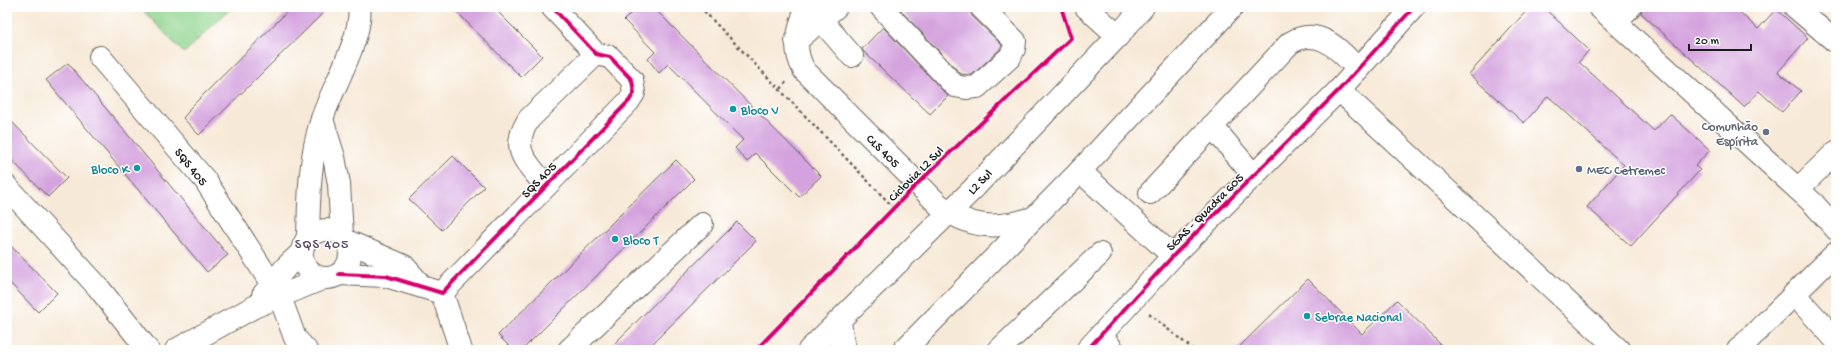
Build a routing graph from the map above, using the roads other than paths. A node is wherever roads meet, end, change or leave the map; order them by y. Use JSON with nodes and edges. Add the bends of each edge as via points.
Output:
{"nodes":[{"id":1,"x":359,"y":7,"type":"edge"},
{"id":2,"x":552,"y":7,"type":"edge"},
{"id":3,"x":881,"y":7,"type":"edge"},
{"id":4,"x":981,"y":7,"type":"edge"},
{"id":5,"x":1086,"y":7,"type":"edge"},
{"id":6,"x":1143,"y":7,"type":"edge"},
{"id":7,"x":1232,"y":7,"type":"edge"},
{"id":8,"x":1414,"y":7,"type":"edge"},
{"id":9,"x":1599,"y":7,"type":"edge"},
{"id":10,"x":1795,"y":7,"type":"edge"},
{"id":11,"x":821,"y":12,"type":"edge"},
{"id":12,"x":1623,"y":15,"type":"edge"},
{"id":13,"x":1118,"y":36,"type":"junction"},
{"id":14,"x":1836,"y":42,"type":"edge"},
{"id":15,"x":596,"y":54,"type":"junction"},
{"id":16,"x":852,"y":56,"type":"dead end"},
{"id":17,"x":100,"y":57,"type":"dead end"},
{"id":18,"x":1358,"y":69,"type":"junction"},
{"id":19,"x":1339,"y":90,"type":"junction"},
{"id":20,"x":322,"y":119,"type":"junction"},
{"id":21,"x":1212,"y":126,"type":"junction"},
{"id":22,"x":1836,"y":152,"type":"edge"},
{"id":23,"x":1080,"y":171,"type":"junction"},
{"id":24,"x":1254,"y":176,"type":"junction"},
{"id":25,"x":545,"y":185,"type":"junction"},
{"id":26,"x":7,"y":187,"type":"edge"},
{"id":27,"x":1798,"y":189,"type":"junction"},
{"id":28,"x":1150,"y":193,"type":"dead end"},
{"id":29,"x":948,"y":212,"type":"junction"},
{"id":30,"x":1832,"y":215,"type":"edge"},
{"id":31,"x":1033,"y":218,"type":"junction"},
{"id":32,"x":702,"y":224,"type":"dead end"},
{"id":33,"x":344,"y":238,"type":"junction"},
{"id":34,"x":305,"y":246,"type":"junction"},
{"id":35,"x":1836,"y":253,"type":"edge"},
{"id":36,"x":1100,"y":254,"type":"dead end"},
{"id":37,"x":1174,"y":256,"type":"junction"},
{"id":38,"x":332,"y":276,"type":"junction"},
{"id":39,"x":432,"y":289,"type":"junction"},
{"id":40,"x":276,"y":291,"type":"junction"},
{"id":41,"x":1794,"y":294,"type":"junction"},
{"id":42,"x":840,"y":322,"type":"junction"},
{"id":43,"x":1836,"y":340,"type":"edge"},
{"id":44,"x":1836,"y":344,"type":"edge"},
{"id":45,"x":1100,"y":345,"type":"edge"},
{"id":46,"x":1012,"y":346,"type":"edge"},
{"id":47,"x":148,"y":350,"type":"edge"},
{"id":48,"x":176,"y":350,"type":"edge"},
{"id":49,"x":306,"y":350,"type":"edge"},
{"id":50,"x":461,"y":350,"type":"edge"},
{"id":51,"x":570,"y":350,"type":"edge"},
{"id":52,"x":809,"y":350,"type":"edge"},
{"id":53,"x":844,"y":350,"type":"edge"},
{"id":54,"x":904,"y":350,"type":"edge"},
{"id":55,"x":1619,"y":350,"type":"edge"},
{"id":56,"x":1738,"y":350,"type":"edge"},
{"id":57,"x":1830,"y":350,"type":"edge"}],
"edges":[{"from":1,"to":20,"type":"street","via":[[356,34]]},
{"from":2,"to":15,"type":"street","name":"SQS 405"},
{"from":3,"to":4,"type":"street","via":[[955,86],[966,88],[977,86],[1010,56],[1014,49],[1015,41]]},
{"from":5,"to":13,"type":"street"},
{"from":6,"to":13,"type":"street","name":"L2 Sul"},
{"from":7,"to":23,"type":"street"},
{"from":8,"to":18,"type":"street","name":"SGAS - Quadra 605"},
{"from":9,"to":12,"type":"street"},
{"from":10,"to":14,"type":"street"},
{"from":11,"to":16,"type":"street"},
{"from":11,"to":29,"type":"street","name":"CLS 405","via":[[796,41],[799,61],[804,70]]},
{"from":12,"to":27,"type":"street"},
{"from":13,"to":29,"type":"street","name":"L2 Sul"},
{"from":15,"to":25,"type":"street","name":"SQS 405","via":[[529,119],[522,130],[519,143],[521,153]]},
{"from":15,"to":25,"type":"street","name":"SQS 405","via":[[610,57],[615,61],[632,80],[634,93]]},
{"from":17,"to":40,"type":"street","name":"SQS 405","via":[[205,180]]},
{"from":18,"to":19,"type":"street","name":"SGAS - Quadra 605"},
{"from":18,"to":21,"type":"street","via":[[1333,44],[1311,37],[1295,40]]},
{"from":19,"to":24,"type":"street","name":"SGAS - Quadra 605"},
{"from":19,"to":55,"type":"street"},
{"from":20,"to":33,"type":"street","via":[[339,184]]},
{"from":20,"to":34,"type":"street","via":[[312,156]]},
{"from":21,"to":24,"type":"street"},
{"from":21,"to":28,"type":"street"},
{"from":22,"to":27,"type":"street"},
{"from":23,"to":31,"type":"street"},
{"from":23,"to":37,"type":"street"},
{"from":24,"to":37,"type":"street","name":"SGAS - Quadra 605"},
{"from":25,"to":39,"type":"street","name":"SQS 405"},
{"from":26,"to":47,"type":"street","via":[[98,287]]},
{"from":27,"to":30,"type":"street"},
{"from":29,"to":31,"type":"street","name":"CLS 405","via":[[965,221],[990,226],[1013,224]]},
{"from":29,"to":42,"type":"street","name":"L2 Sul"},
{"from":31,"to":54,"type":"street"},
{"from":32,"to":51,"type":"street"},
{"from":33,"to":34,"type":"street","via":[[335,232],[320,231]]},
{"from":33,"to":38,"type":"street","via":[[350,248],[349,263]]},
{"from":33,"to":39,"type":"street","via":[[404,266]]},
{"from":34,"to":38,"type":"street","via":[[306,266],[311,272]]},
{"from":34,"to":40,"type":"street","via":[[286,267]]},
{"from":35,"to":41,"type":"street"},
{"from":36,"to":46,"type":"street"},
{"from":37,"to":45,"type":"street","name":"SGAS - Quadra 605","via":[[1133,300]]},
{"from":38,"to":39,"type":"street","via":[[386,276]]},
{"from":38,"to":40,"type":"street"},
{"from":39,"to":50,"type":"street"},
{"from":40,"to":48,"type":"street","via":[[254,307]]},
{"from":40,"to":49,"type":"street","name":"SQS 405","via":[[295,338]]},
{"from":41,"to":43,"type":"street"},
{"from":41,"to":56,"type":"street"},
{"from":42,"to":52,"type":"street","name":"L2 Sul"},
{"from":42,"to":53,"type":"street"},
{"from":44,"to":57,"type":"street"}]}
